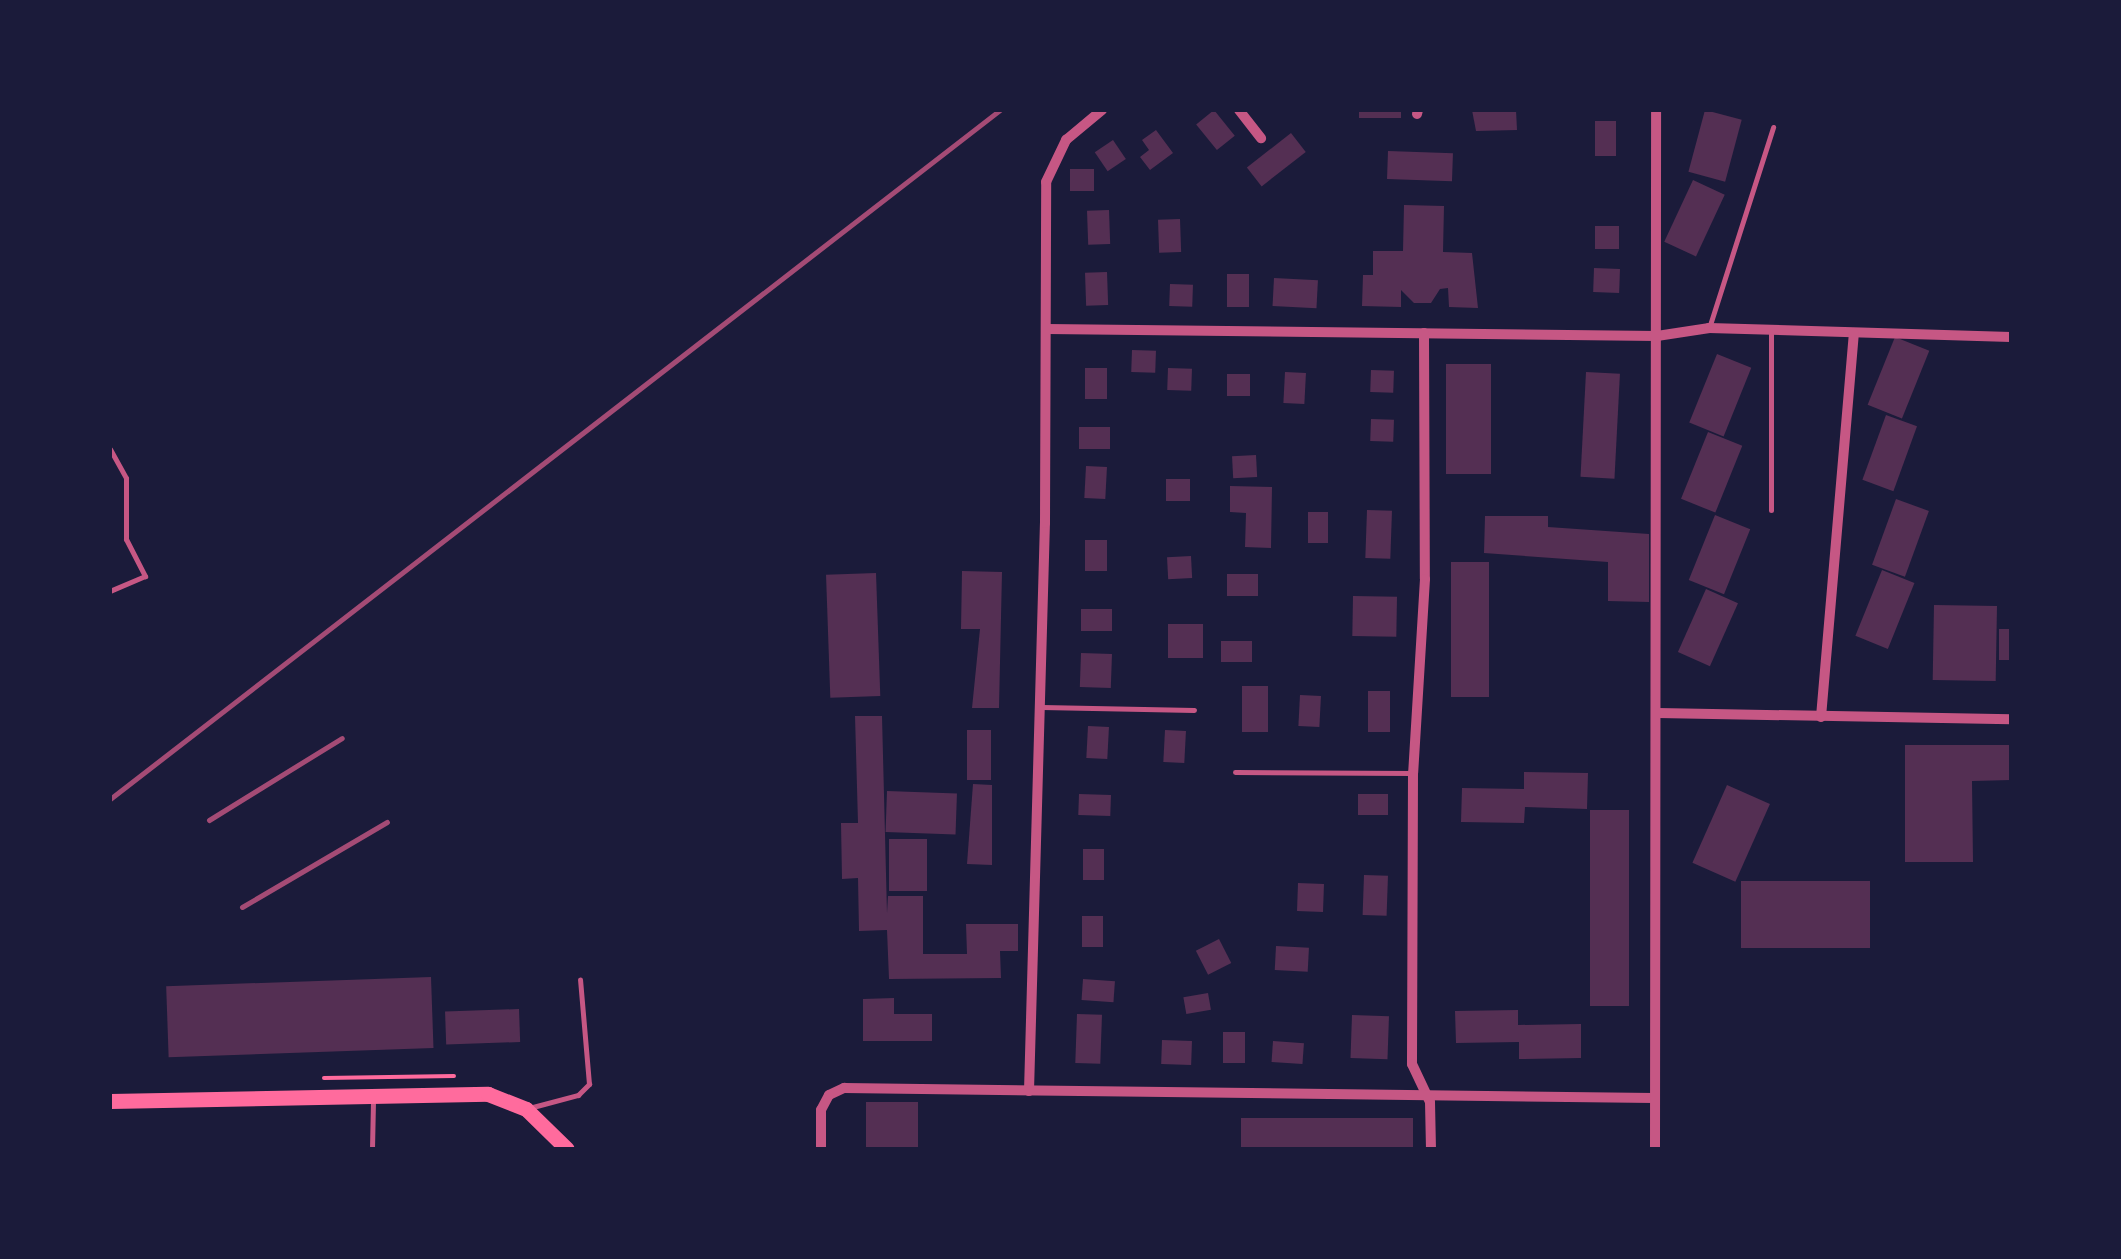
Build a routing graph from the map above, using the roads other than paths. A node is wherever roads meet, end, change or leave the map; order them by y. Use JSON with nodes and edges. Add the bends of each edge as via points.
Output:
{"nodes":[{"id":1,"x":1102,"y":110,"type":"edge"},
{"id":2,"x":1239,"y":110,"type":"edge"},
{"id":3,"x":1656,"y":110,"type":"edge"},
{"id":4,"x":1773,"y":127,"type":"dead end"},
{"id":5,"x":1261,"y":138,"type":"dead end"},
{"id":6,"x":1709,"y":328,"type":"junction"},
{"id":7,"x":1047,"y":329,"type":"junction"},
{"id":8,"x":1771,"y":330,"type":"junction"},
{"id":9,"x":1424,"y":333,"type":"junction"},
{"id":10,"x":1854,"y":333,"type":"junction"},
{"id":11,"x":1657,"y":336,"type":"junction"},
{"id":12,"x":2011,"y":337,"type":"edge"},
{"id":13,"x":110,"y":449,"type":"edge"},
{"id":14,"x":1771,"y":510,"type":"dead end"},
{"id":15,"x":110,"y":590,"type":"edge"},
{"id":16,"x":1041,"y":707,"type":"junction"},
{"id":17,"x":1194,"y":710,"type":"dead end"},
{"id":18,"x":1658,"y":713,"type":"junction"},
{"id":19,"x":1821,"y":717,"type":"junction"},
{"id":20,"x":2011,"y":720,"type":"edge"},
{"id":21,"x":1235,"y":772,"type":"dead end"},
{"id":22,"x":1413,"y":773,"type":"junction"},
{"id":23,"x":580,"y":979,"type":"dead end"},
{"id":24,"x":1029,"y":1091,"type":"junction"},
{"id":25,"x":373,"y":1093,"type":"junction"},
{"id":26,"x":1422,"y":1097,"type":"junction"},
{"id":27,"x":1654,"y":1098,"type":"junction"},
{"id":28,"x":110,"y":1101,"type":"edge"},
{"id":29,"x":526,"y":1109,"type":"junction"},
{"id":30,"x":372,"y":1149,"type":"edge"},
{"id":31,"x":567,"y":1149,"type":"edge"},
{"id":32,"x":821,"y":1149,"type":"edge"},
{"id":33,"x":1431,"y":1149,"type":"edge"},
{"id":34,"x":1655,"y":1149,"type":"edge"}],
"edges":[{"from":1,"to":7,"type":"street","via":[[1066,140],[1046,182]]},
{"from":2,"to":5,"type":"street"},
{"from":3,"to":11,"type":"street"},
{"from":4,"to":6,"type":"lane"},
{"from":6,"to":8,"type":"street"},
{"from":6,"to":11,"type":"street"},
{"from":7,"to":9,"type":"street"},
{"from":7,"to":16,"type":"street"},
{"from":8,"to":10,"type":"street"},
{"from":8,"to":14,"type":"lane"},
{"from":9,"to":11,"type":"street"},
{"from":9,"to":22,"type":"street","via":[[1425,578]]},
{"from":10,"to":12,"type":"street"},
{"from":10,"to":19,"type":"street"},
{"from":11,"to":18,"type":"street"},
{"from":13,"to":15,"type":"lane","via":[[126,478],[126,539],[145,576]]},
{"from":16,"to":17,"type":"lane"},
{"from":16,"to":24,"type":"street"},
{"from":18,"to":19,"type":"street"},
{"from":18,"to":27,"type":"street"},
{"from":19,"to":20,"type":"street"},
{"from":21,"to":22,"type":"lane"},
{"from":22,"to":26,"type":"street","via":[[1412,1064]]},
{"from":23,"to":29,"type":"lane","via":[[589,1084],[578,1095]]},
{"from":24,"to":26,"type":"street"},
{"from":24,"to":32,"type":"street","via":[[844,1088],[829,1095],[822,1110]]},
{"from":25,"to":28,"type":"main road"},
{"from":25,"to":29,"type":"main road","via":[[488,1094]]},
{"from":25,"to":30,"type":"lane"},
{"from":26,"to":27,"type":"street"},
{"from":26,"to":33,"type":"street","via":[[1432,1113]]},
{"from":27,"to":34,"type":"street"},
{"from":29,"to":31,"type":"main road"}]}
